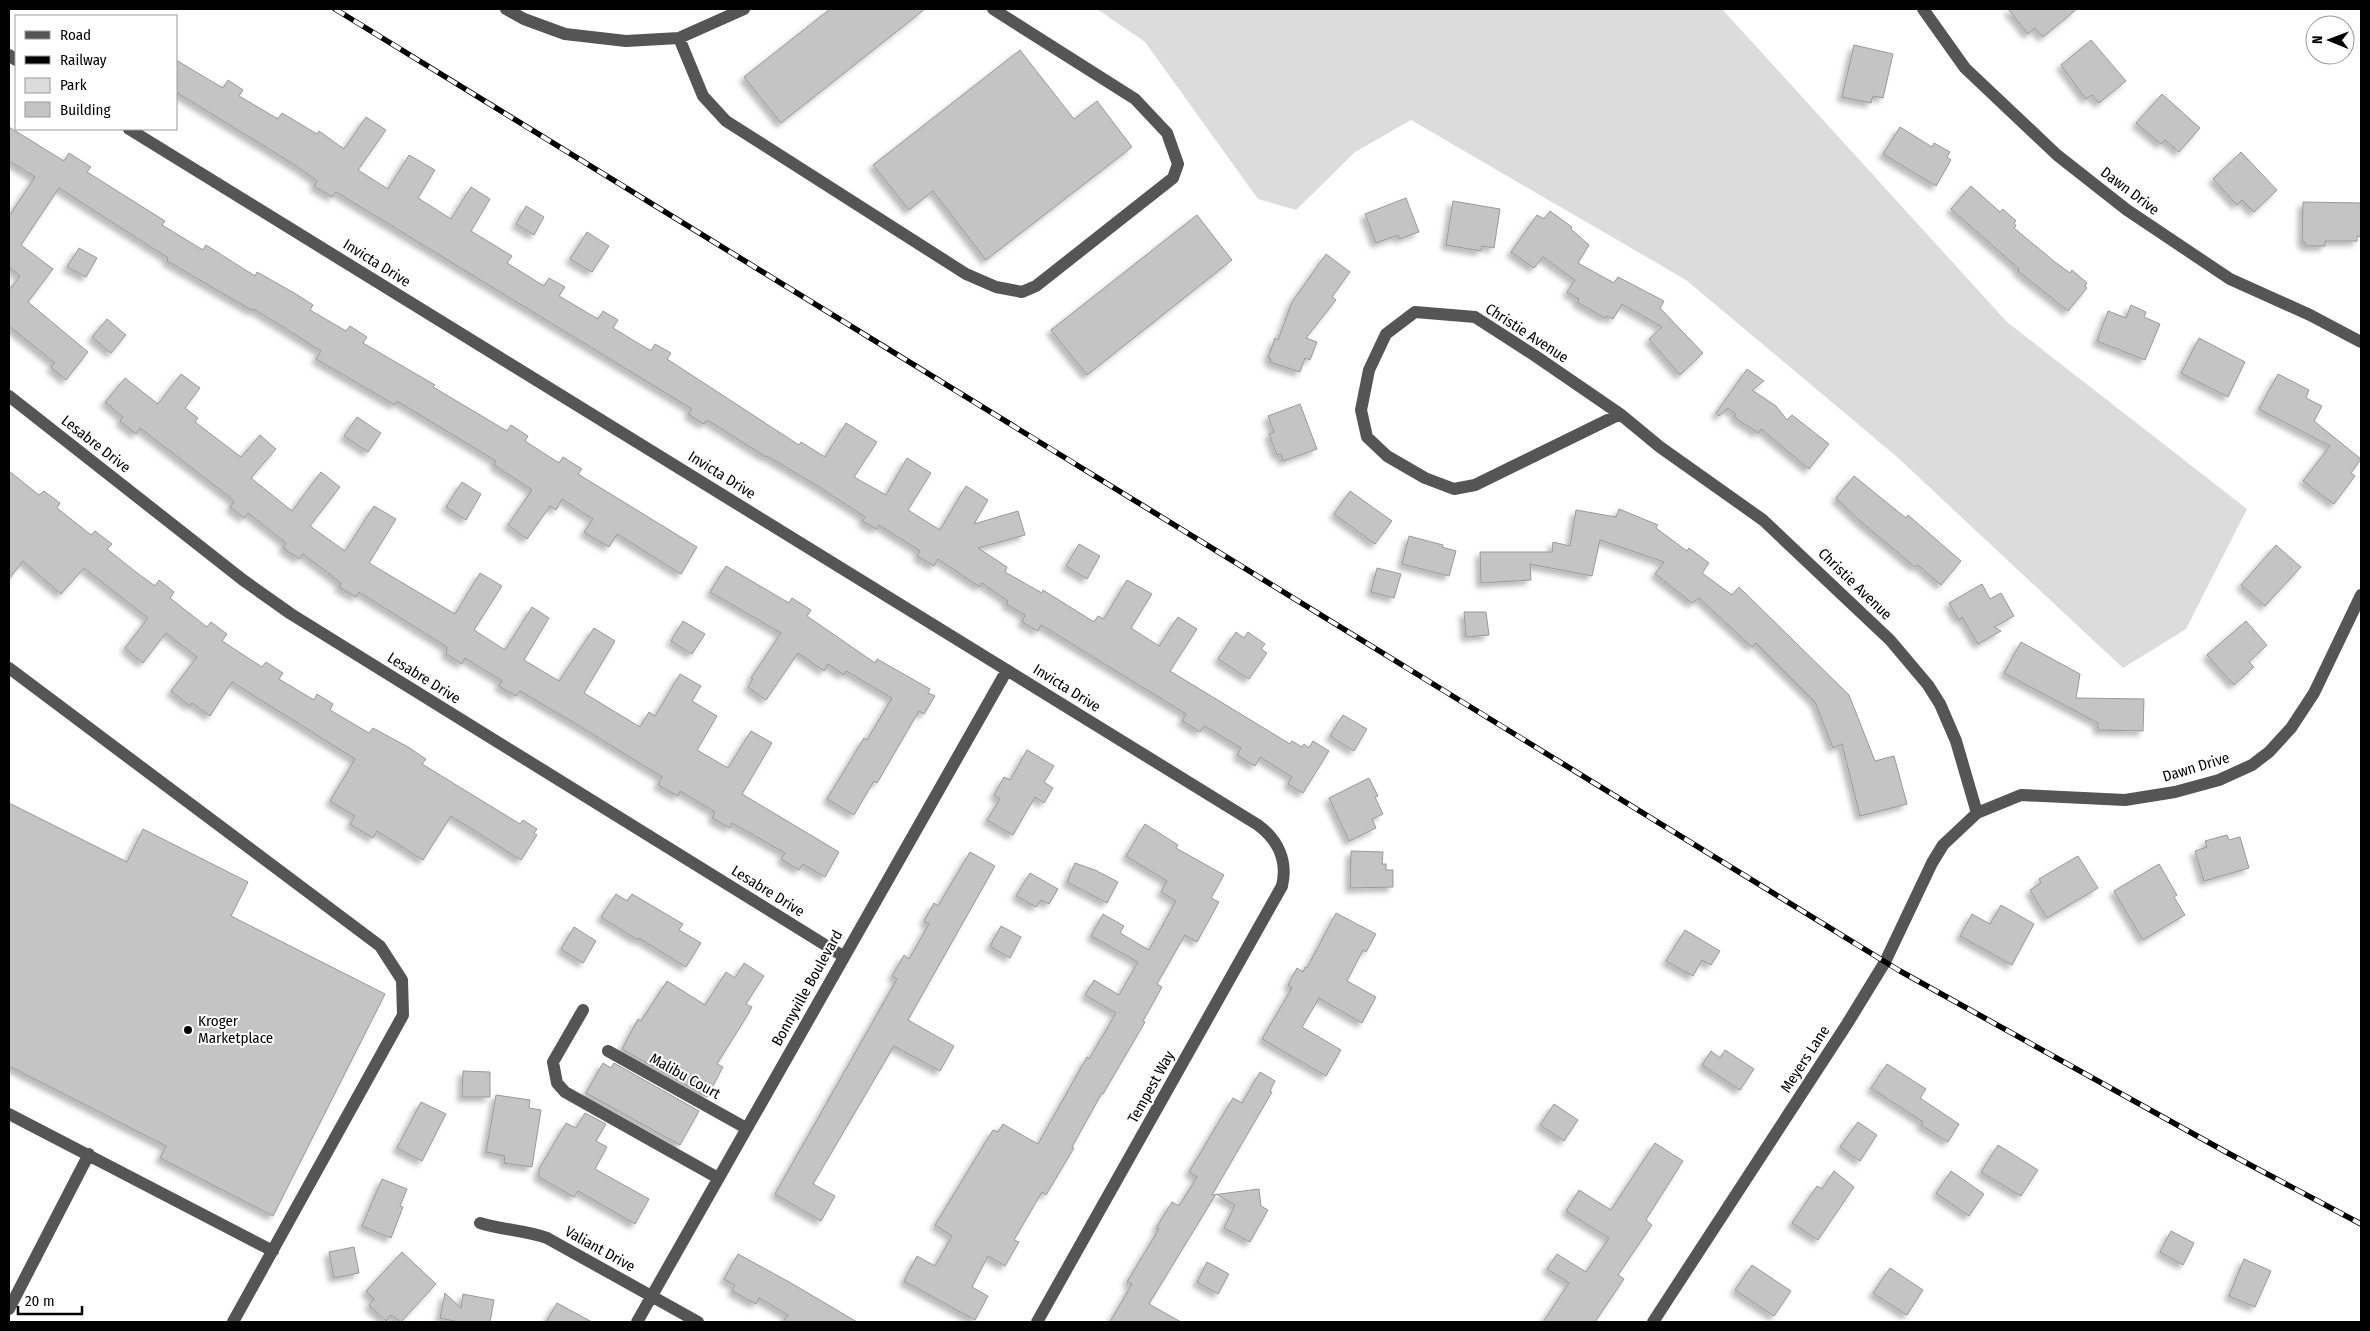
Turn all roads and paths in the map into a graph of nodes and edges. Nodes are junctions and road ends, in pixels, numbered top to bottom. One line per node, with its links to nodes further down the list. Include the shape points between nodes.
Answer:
1 (506, 9): 5 (street, via 565,34 626,41)
2 (744, 9): 5 (street)
3 (993, 9): 5 (street, via 1135,99 1167,133 1178,164 1173,178 1036,286 1022,292 996,287 966,274 726,121 703,96)
4 (1923, 9): 7 (street, Dawn Drive, via 1964,68 2057,156 2127,210 2230,279)
5 (679, 38)
6 (131, 130): 12 (street, Invicta Drive)
7 (2361, 342)
8 (9, 396): 15 (street, Lesabre Drive, via 291,614)
9 (1620, 414): 9 (street, Christie Avenue, via 1475,485 1454,489 1426,478 1387,456 1367,437 1361,410 1369,370 1386,334 1415,312 1475,317); 13 (street, Christie Avenue, via 1763,520 1890,640 1940,704 1956,741)
10 (2361, 595): 13 (street, Dawn Drive, via 2314,694 2291,728 2269,752 2245,769 2176,792 2124,800 2021,795)
11 (9, 668): 23 (street, via 380,946 402,980 403,1015)
12 (1007, 670): 14 (street, Invicta Drive, via 1258,825 1273,839); 15 (street, Bonnyville Boulevard)
13 (1977, 813): 30 (street, Meyers Lane, via 1939,851 1885,962)
14 (1284, 864): 29 (street, Tempest Way, via 1282,886 1269,911)
15 (843, 956): 19 (street, Bonnyville Boulevard)
16 (583, 1010): 21 (street, via 553,1062 557,1083 565,1092)
17 (608, 1051): 19 (street, Malibu Court)
18 (9, 1114): 20 (street)
19 (746, 1128): 21 (street, Bonnyville Boulevard)
20 (89, 1154): 23 (street); 25 (street)
21 (718, 1178): 24 (street, Bonnyville Boulevard)
22 (480, 1223): 24 (street, Valiant Drive, via 547,1238)
23 (273, 1251): 26 (street)
24 (652, 1296): 27 (street, Bonnyville Boulevard); 28 (street, Valiant Drive)
25 (9, 1309)
26 (232, 1322)
27 (637, 1322)
28 (698, 1322)
29 (1037, 1322)
30 (1653, 1322)

